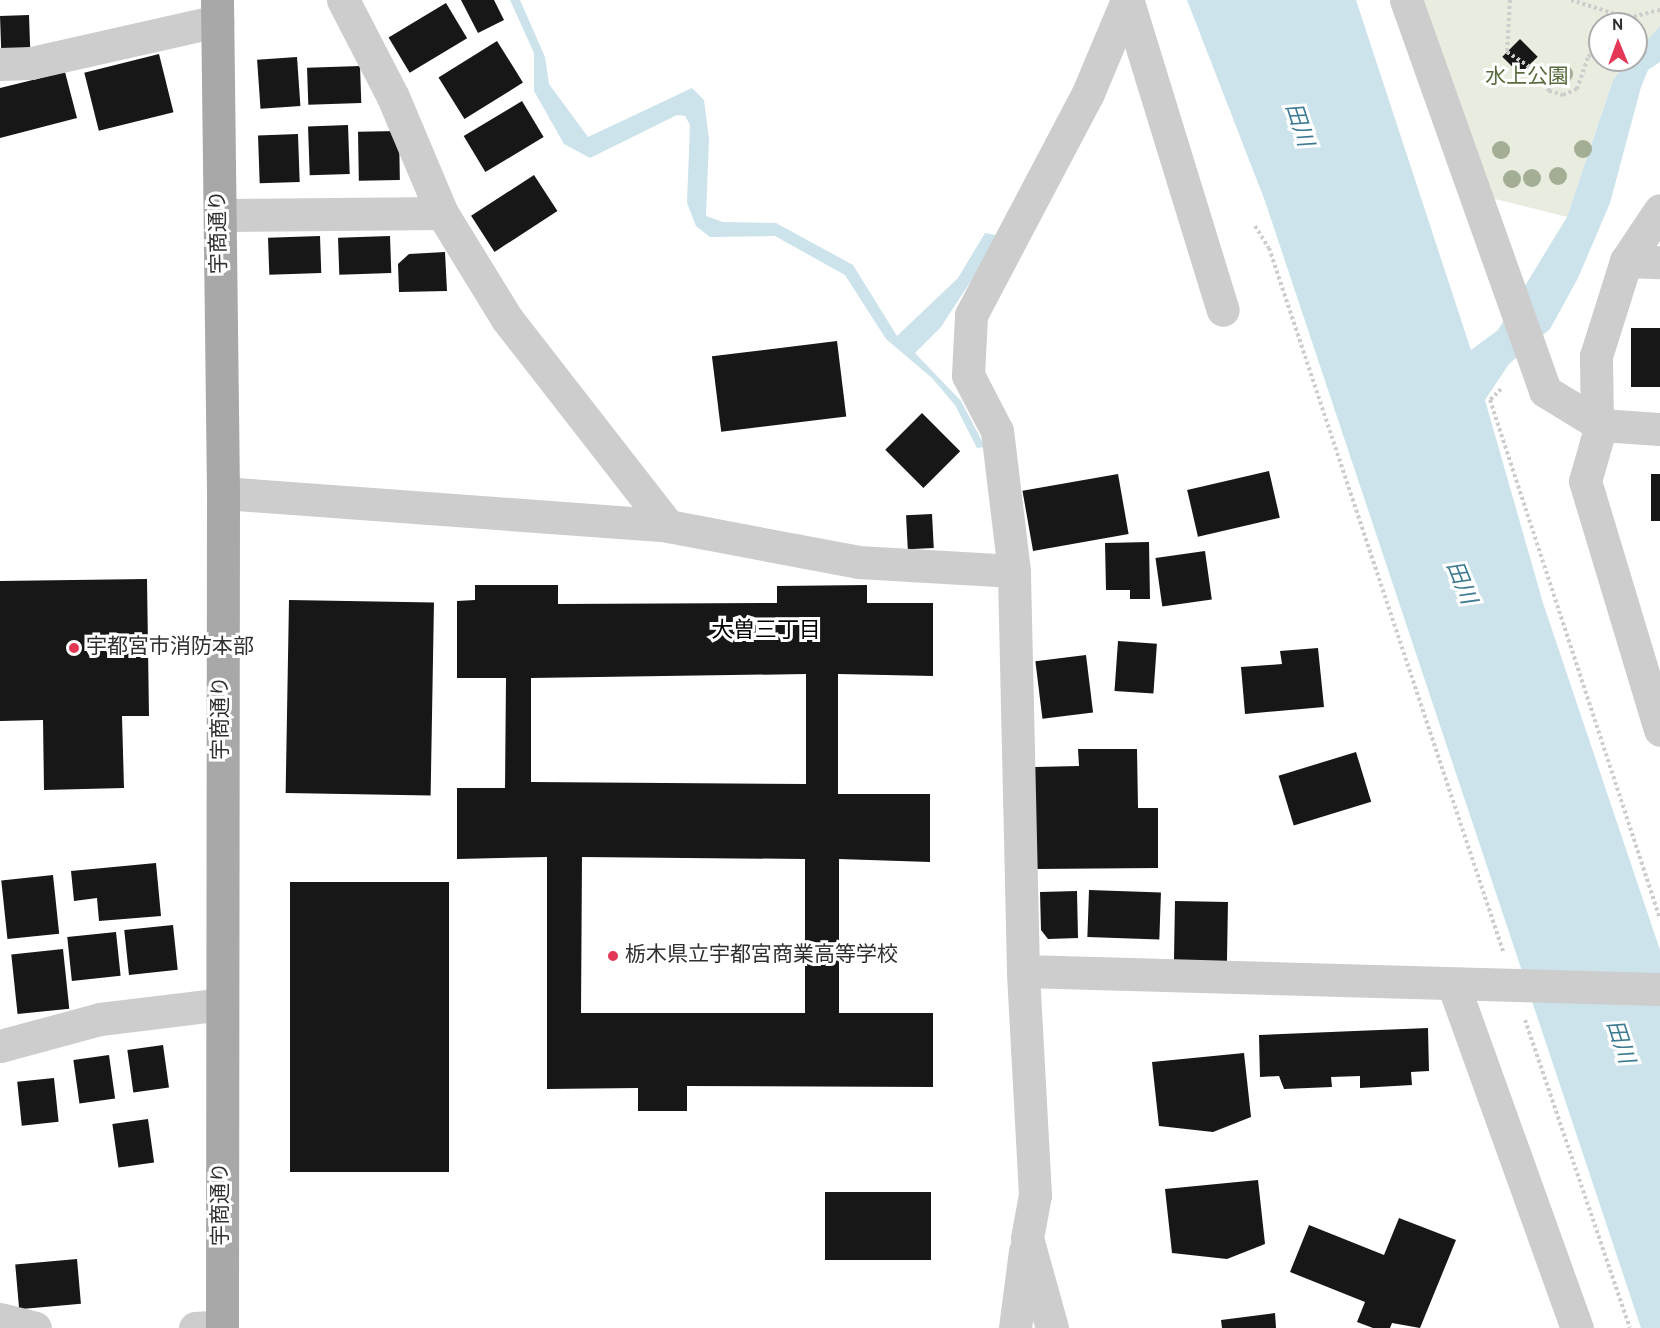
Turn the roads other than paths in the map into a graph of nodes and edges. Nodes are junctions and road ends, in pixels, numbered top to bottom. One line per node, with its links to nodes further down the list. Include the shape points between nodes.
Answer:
1 (343, 0): 7 (street, via 393,97)
2 (1406, 0): 12 (street, via 1545,391)
3 (1127, 1): 11 (street); 16 (street, via 1088,93 971,315 968,375 997,430)
4 (217, 11): 5 (street, via 31,63); 8 (main road, 宇商通り)
5 (0, 64)
6 (1660, 210): 9 (street)
7 (442, 213): 8 (street); 15 (street, via 507,320)
8 (220, 215): 14 (main road, 宇商通り)
9 (1626, 261): 10 (street); 12 (street, via 1596,356)
10 (1660, 262)
11 (1223, 310)
12 (1599, 424): 13 (street); 17 (street, via 1585,481)
13 (1660, 429)
14 (223, 493): 15 (street); 21 (main road, 宇商通り)
15 (668, 526): 16 (street, via 858,562)
16 (1014, 571): 18 (street)
17 (1658, 722)
18 (1023, 971): 19 (street); 23 (street, via 1035,1195)
19 (1453, 984): 20 (street); 29 (street)
20 (1660, 989)
21 (222, 1004): 22 (street, via 99,1019); 25 (main road, 宇商通り)
22 (0, 1046)
23 (1027, 1238): 27 (street); 28 (street)
24 (0, 1319): 26 (street)
25 (213, 1327)
26 (35, 1328)
27 (1015, 1328)
28 (1052, 1328)
29 (1577, 1328)

